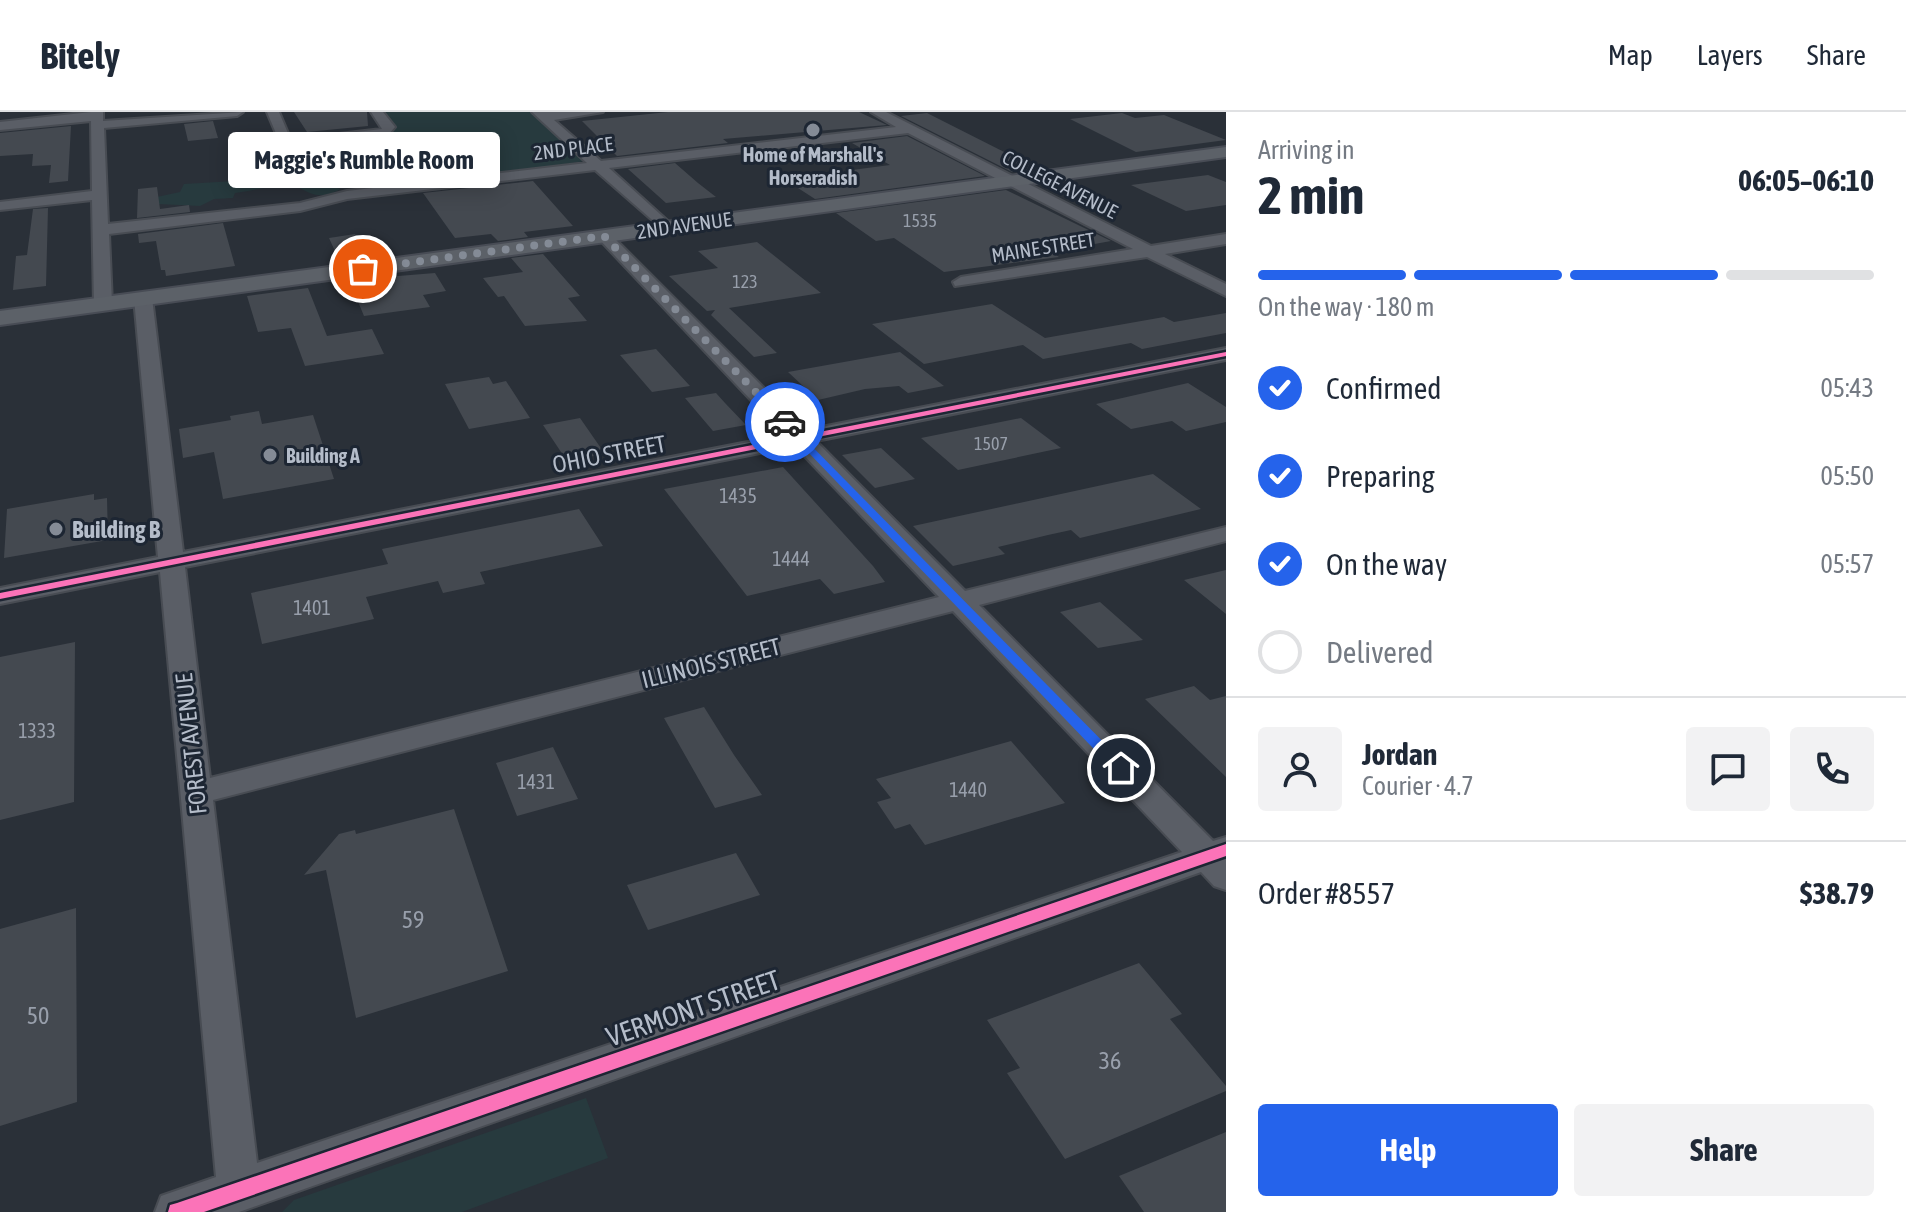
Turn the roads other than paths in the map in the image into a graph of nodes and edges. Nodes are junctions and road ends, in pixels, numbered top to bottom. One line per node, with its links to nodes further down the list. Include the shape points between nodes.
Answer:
1 (237, 112): 7 (street)
2 (273, 112): 3 (street, via 285,140 302,143 387,132 389,127)
3 (377, 112)
4 (597, 112): 6 (street)
5 (877, 112): 9 (street, COLLEGE AVENUE)
6 (541, 115): 11 (street)
7 (96, 118): 8 (street); 13 (street)
8 (0, 126)
9 (909, 129): 11 (street, 2ND PLACE); 12 (street, COLLEGE AVENUE)
10 (1226, 152): 12 (main road, 2ND AVENUE)
11 (597, 165): 15 (street); 16 (street, 2ND PLACE)
12 (1010, 181): 15 (main road, 2ND AVENUE); 19 (street, COLLEGE AVENUE)
13 (98, 195): 14 (street); 16 (street)
14 (0, 206)
15 (666, 227): 17 (main road, 2ND AVENUE)
16 (100, 230): 23 (street)
17 (604, 236): 22 (main road, 2ND AVENUE); 26 (street)
18 (1226, 239): 19 (street, MAINE STREET)
19 (1150, 252): 20 (street, MAINE STREET); 21 (street, COLLEGE AVENUE)
20 (961, 282)
21 (1226, 291)
22 (143, 298): 23 (main road, 2ND AVENUE); 28 (street, FOREST AVENUE)
23 (103, 304): 24 (main road, 2ND AVENUE)
24 (0, 318)
25 (1226, 354): 26 (street, OHIO STREET)
26 (801, 439): 28 (street, OHIO STREET); 30 (street)
27 (1226, 534): 30 (street, ILLINOIS STREET)
28 (172, 562): 29 (street, OHIO STREET); 31 (street, FOREST AVENUE)
29 (0, 596)
30 (959, 601): 31 (street, ILLINOIS STREET); 32 (street)
31 (196, 793): 33 (street, FOREST AVENUE)
32 (1220, 861): 33 (street, VERMONT STREET)
33 (239, 1190): 34 (street, VERMONT STREET)
34 (177, 1212)

